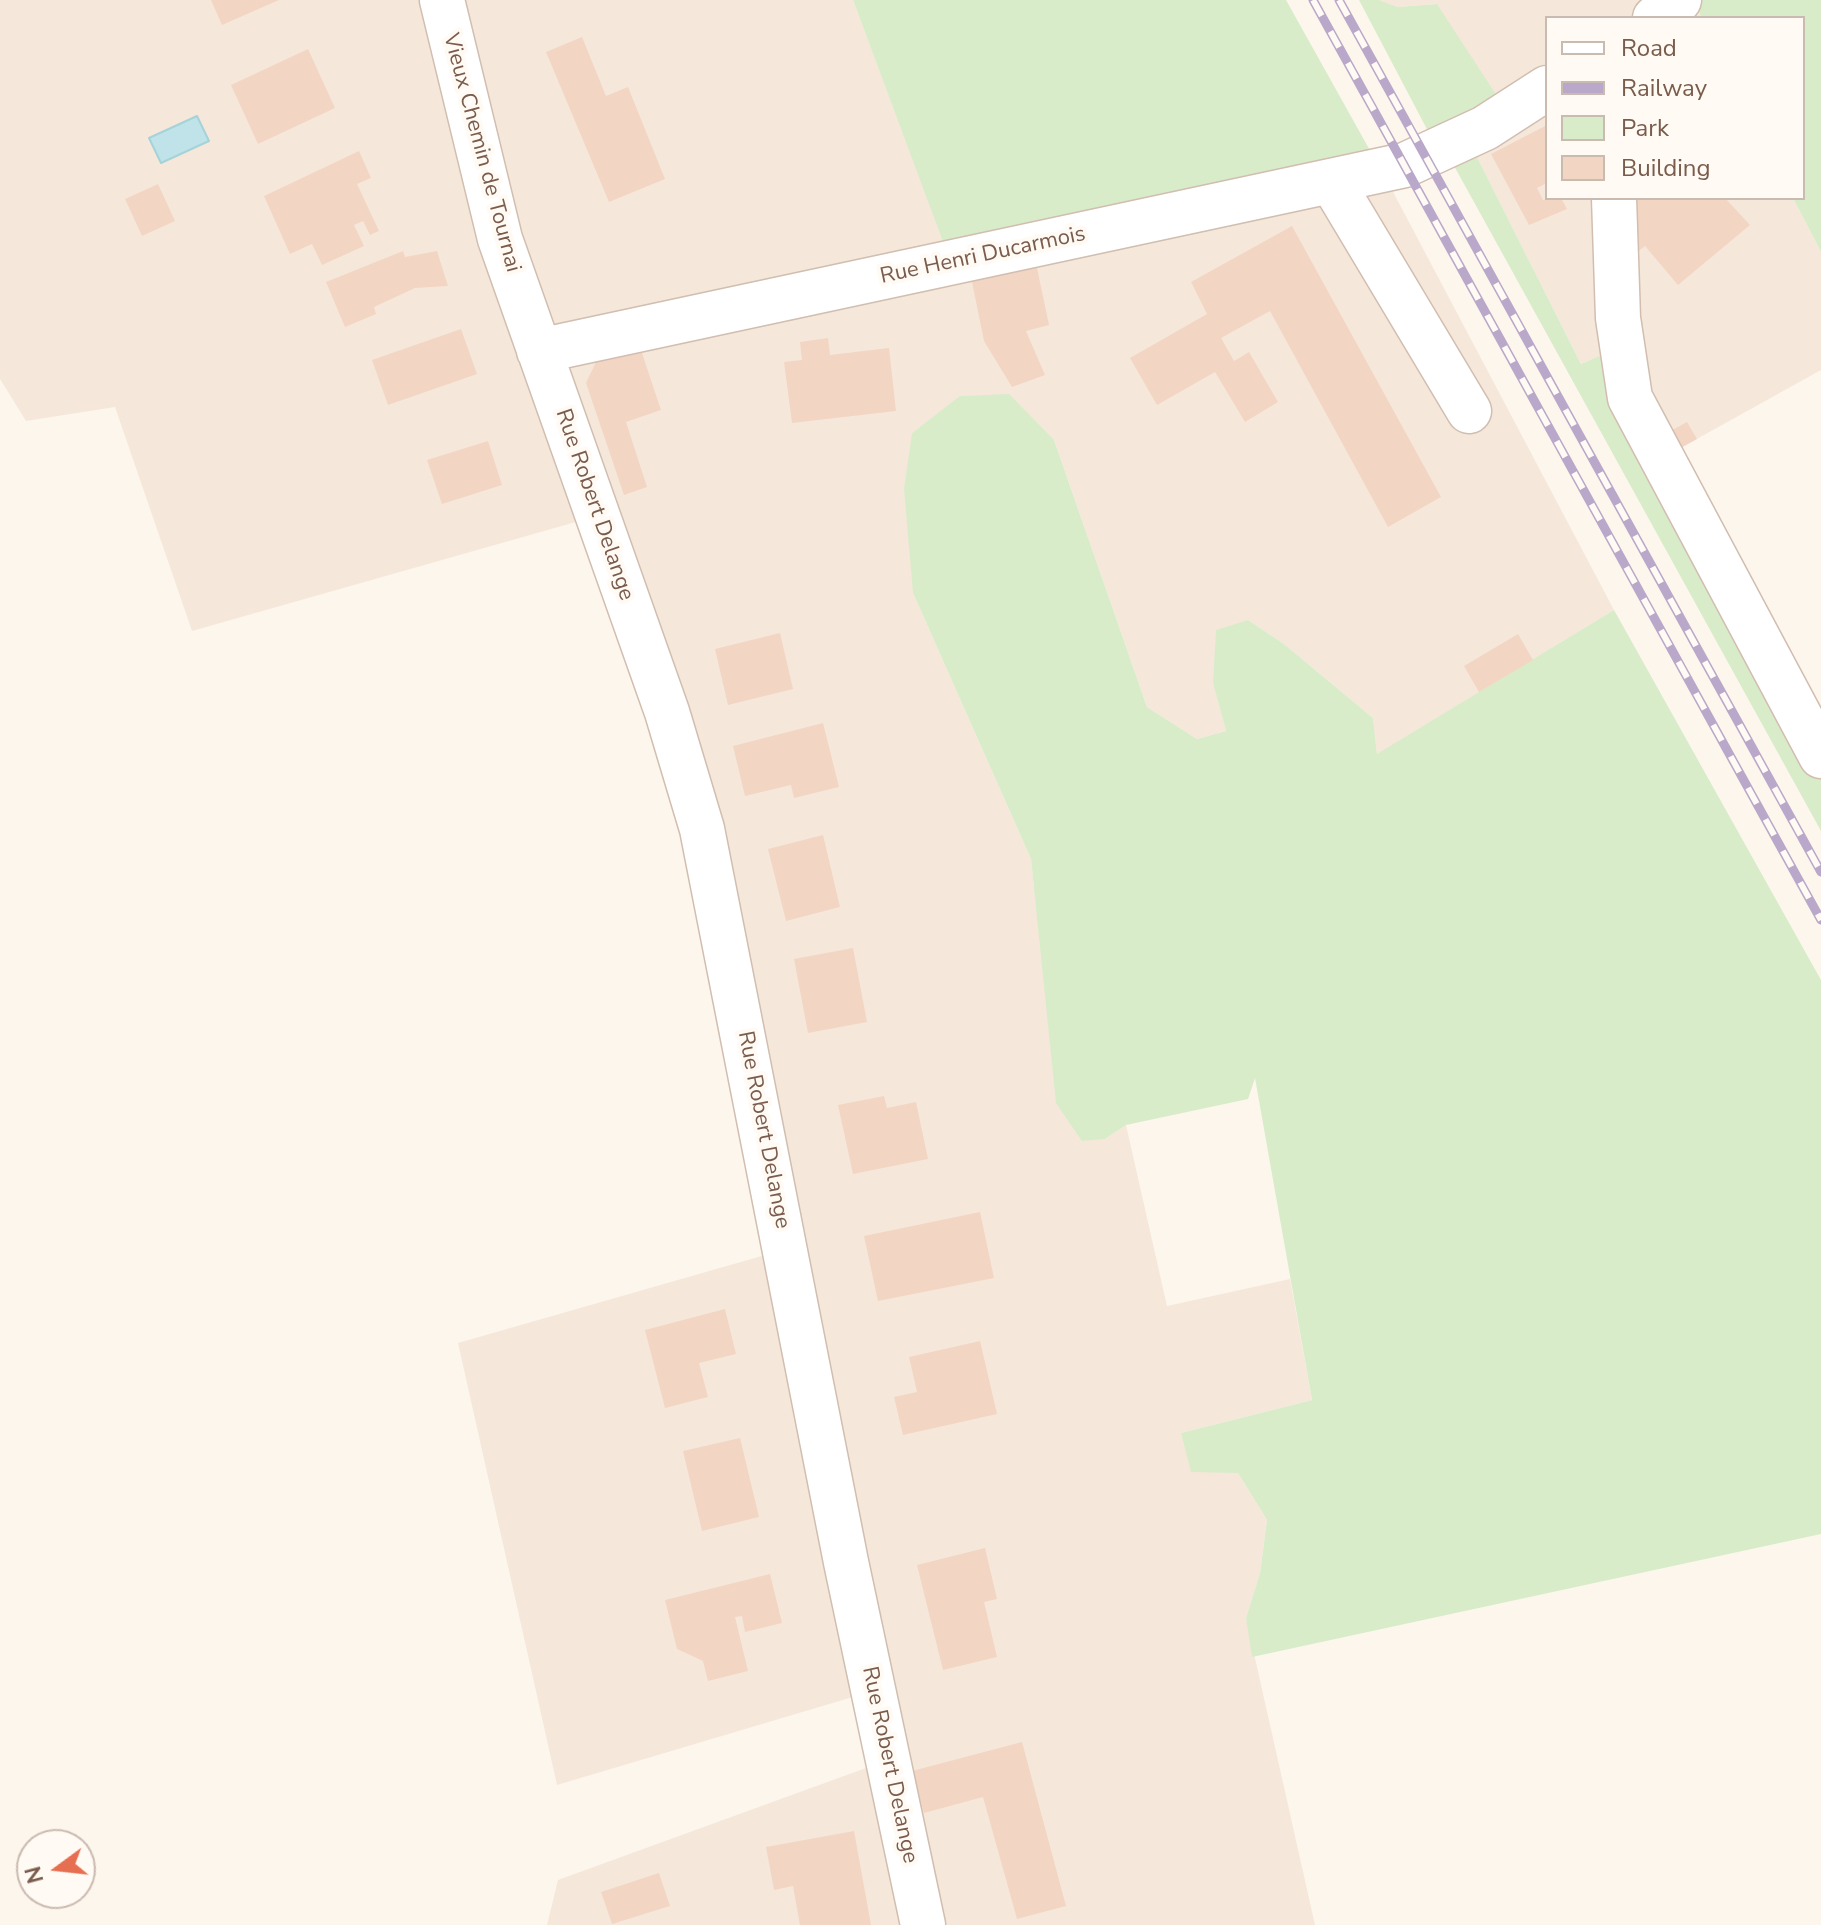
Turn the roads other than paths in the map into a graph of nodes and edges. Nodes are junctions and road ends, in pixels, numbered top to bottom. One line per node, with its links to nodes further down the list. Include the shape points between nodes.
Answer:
1 (442, 0): 7 (street, Vieux Chemin de Tournai, via 500,239)
2 (1679, 0): 3 (street)
3 (1658, 16)
4 (1545, 89): 5 (street, Rue Henri Ducarmois, via 1485,128 1405,165)
5 (1332, 182): 7 (street, Rue Henri Ducarmois); 8 (street)
6 (1614, 200): 9 (street, via 1618,318 1630,398)
7 (539, 351): 10 (street, Rue Robert Delange, via 667,712 702,829)
8 (1469, 411)
9 (1821, 756)
10 (923, 1925)

